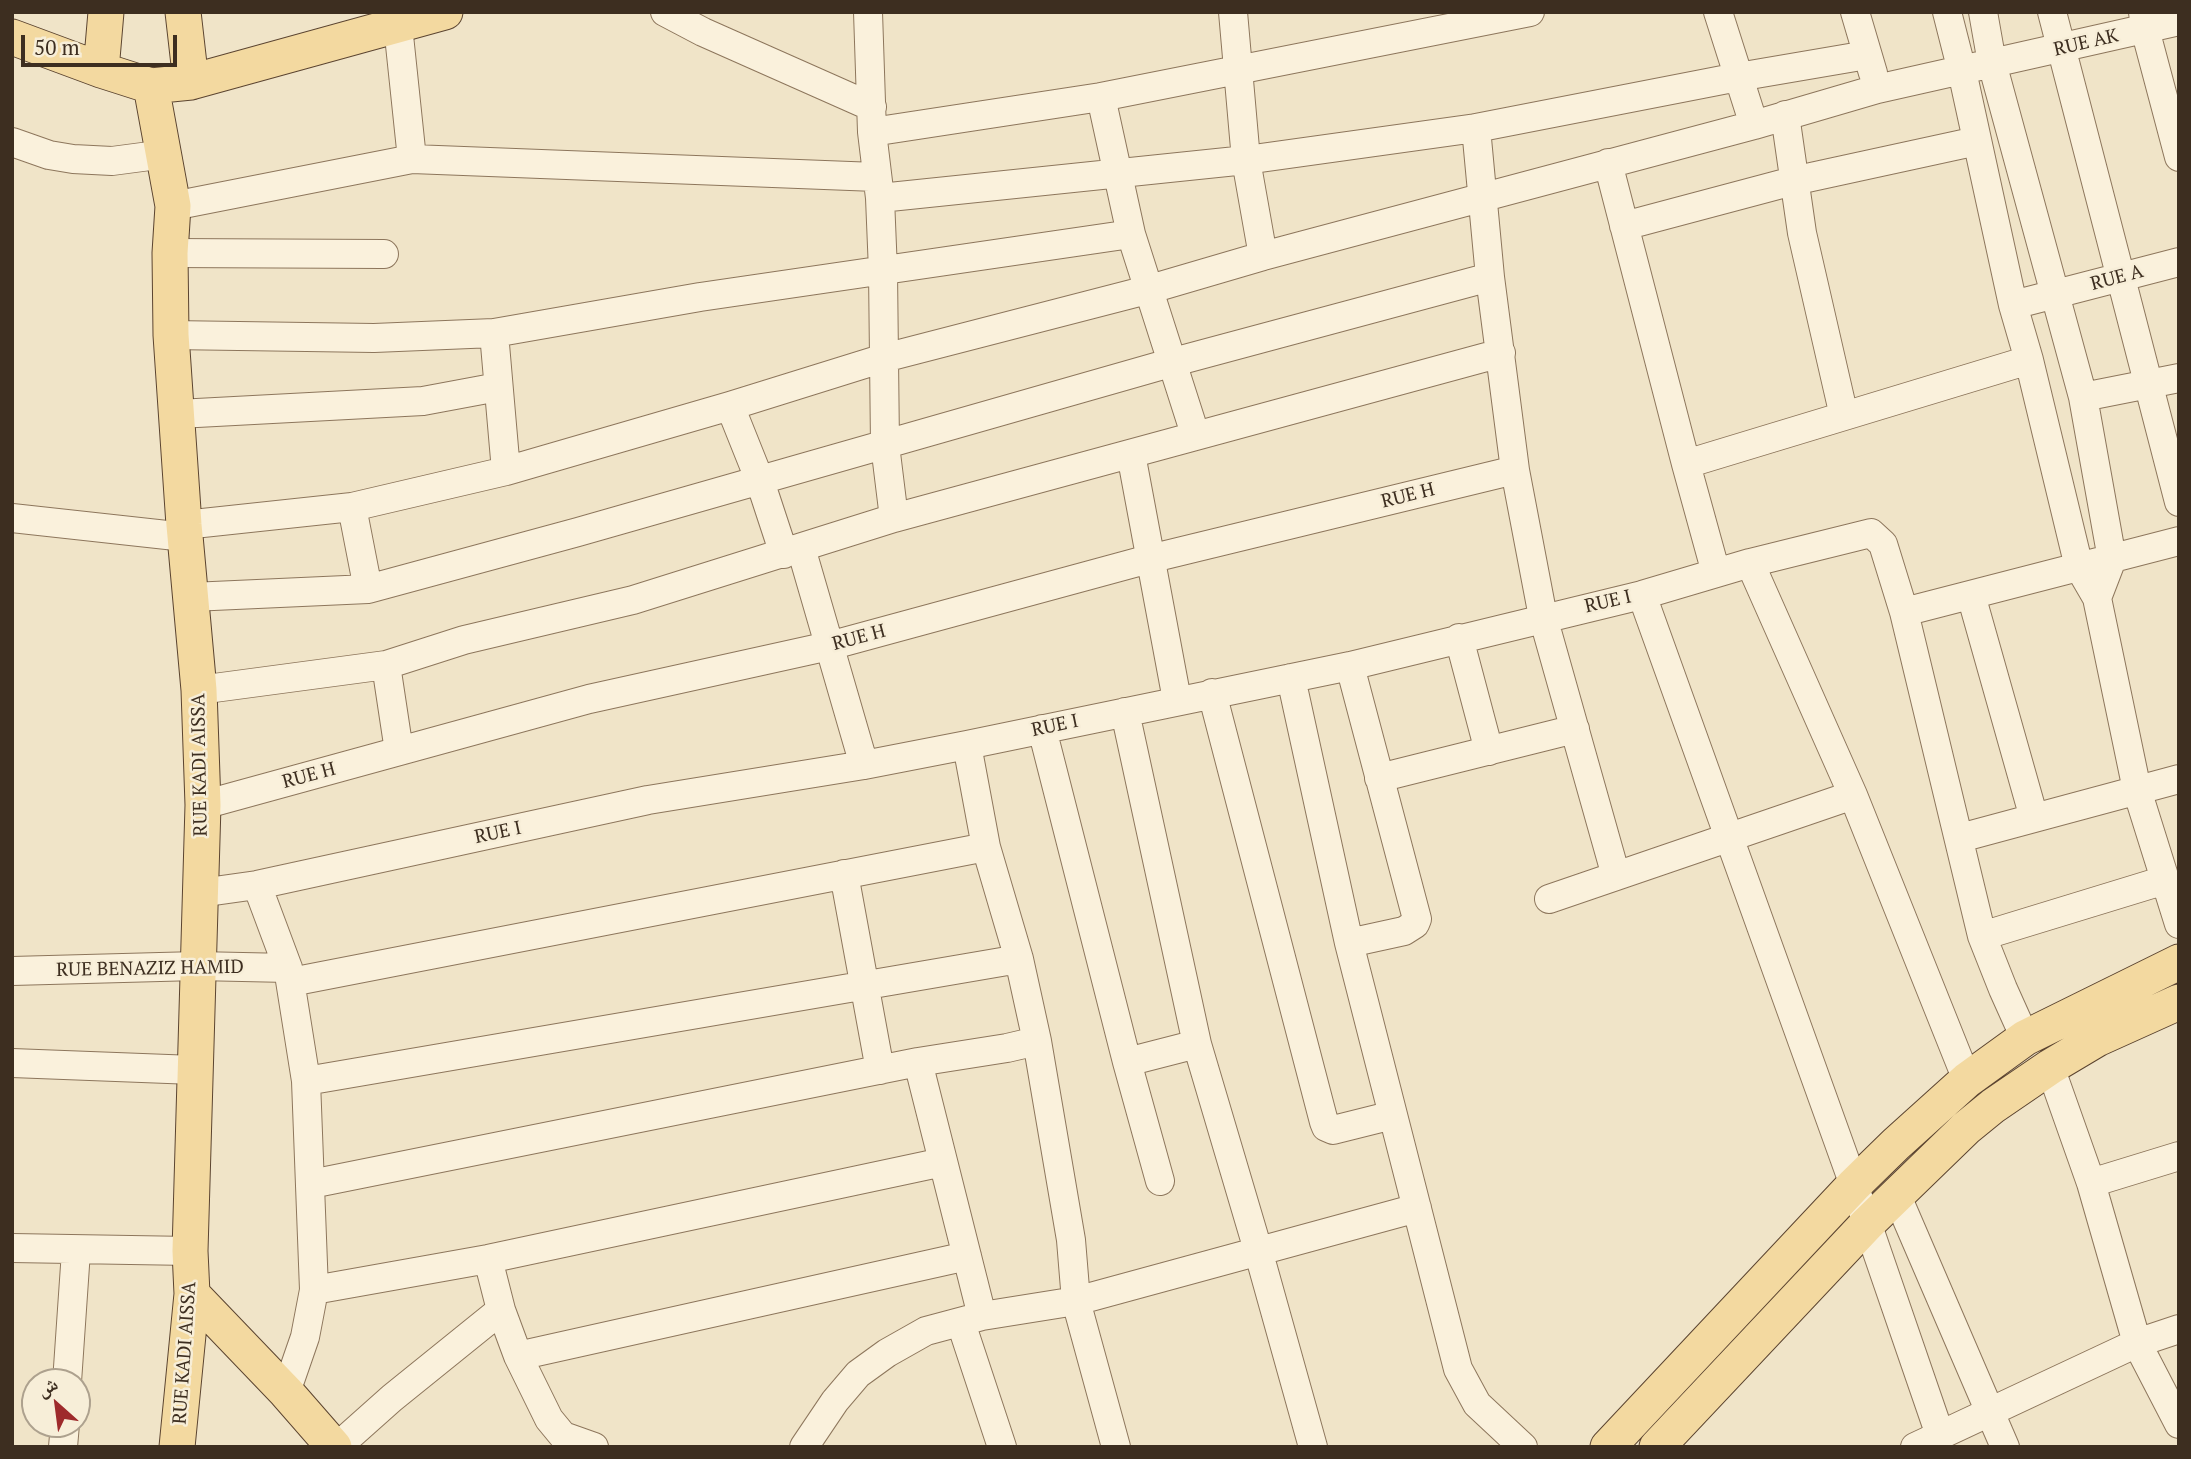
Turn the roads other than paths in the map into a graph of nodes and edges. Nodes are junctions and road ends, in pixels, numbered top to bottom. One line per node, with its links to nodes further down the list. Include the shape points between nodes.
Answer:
1 (106, 12): 20 (main road)
2 (183, 12): 24 (main road)
3 (445, 12): 15 (main road)
4 (665, 12): 29 (street)
5 (868, 12): 29 (street)
6 (1233, 12): 21 (street)
7 (1530, 12): 21 (street)
8 (1718, 12): 23 (street)
9 (1855, 12): 18 (street)
10 (1947, 12): 22 (street)
11 (1983, 12): 19 (street)
12 (2052, 12): 17 (street)
13 (2144, 21): 14 (street, RUE AK); 17 (street, RUE AK); 35 (street)
14 (2179, 21)
15 (398, 26): 24 (main road); 36 (street)
16 (12, 37): 20 (main road)
17 (2061, 48): 19 (street, RUE AK); 51 (street)
18 (1867, 55): 23 (street); 26 (street)
19 (1992, 63): 22 (street, RUE AK); 54 (street)
20 (101, 70): 25 (main road)
21 (1238, 71): 27 (street); 37 (street)
22 (1962, 71): 26 (street, RUE AK); 32 (street)
23 (1738, 77): 30 (street); 31 (street)
24 (191, 82): 25 (main road)
25 (152, 86): 34 (main road, RUE KADI AISSA)
26 (1877, 89): 28 (street, RUE AK)
27 (1101, 97): 29 (street); 39 (street)
28 (1785, 115): 30 (street, RUE AK); 40 (street)
29 (872, 120): 41 (street)
30 (1754, 125): 38 (street, RUE AK)
31 (1476, 128): 37 (street); 42 (street)
32 (1978, 141): 40 (street); 55 (street)
33 (12, 142): 34 (street, via 73,159)
34 (166, 154): 43 (main road, RUE KADI AISSA)
35 (2179, 157)
36 (412, 159): 41 (street); 43 (street)
37 (1246, 160): 39 (street); 48 (street)
38 (1608, 163): 42 (street, RUE AK); 44 (street)
39 (1116, 173): 41 (street); 45 (street)
40 (1793, 181): 44 (street); 68 (street)
41 (878, 188): 50 (street)
42 (1483, 196): 48 (street, RUE AK); 52 (street)
43 (173, 206): 46 (main road, RUE KADI AISSA)
44 (1624, 226): 72 (street)
45 (1131, 234): 50 (street); 53 (street)
46 (170, 253): 47 (street); 57 (main road, RUE KADI AISSA)
47 (384, 254)
48 (1263, 256): 53 (street, RUE AK)
49 (2179, 262): 51 (street, RUE A)
50 (883, 271): 56 (street); 59 (street)
51 (2119, 276): 54 (street, RUE A); 63 (street)
52 (1490, 277): 58 (street); 61 (street)
53 (1147, 290): 59 (street, RUE AK); 61 (street)
54 (2055, 294): 55 (street, RUE A); 65 (street)
55 (2013, 305): 60 (street)
56 (494, 333): 57 (street, via 374,338); 64 (street)
57 (171, 335): 67 (main road, RUE KADI AISSA)
58 (1501, 353): 69 (street); 73 (street)
59 (884, 358): 66 (street, RUE AK); 70 (street)
60 (2029, 360): 68 (street); 86 (street)
61 (1170, 363): 69 (street); 70 (street)
62 (2179, 378): 63 (street)
63 (2147, 384): 65 (street); 76 (street)
64 (498, 387): 67 (street, via 424,401); 74 (street)
65 (2084, 397): 84 (street)
66 (730, 406): 74 (street, RUE AK); 75 (street)
67 (177, 414): 80 (main road, RUE KADI AISSA)
68 (1844, 416): 72 (street)
69 (1195, 434): 71 (street)
70 (885, 445): 75 (street); 79 (street)
71 (1131, 454): 79 (street); 83 (street)
72 (1686, 464): 87 (street)
73 (1515, 470): 83 (street, RUE H); 94 (street)
74 (506, 471): 77 (street, RUE AK)
75 (760, 481): 82 (street); 88 (street)
76 (2179, 502)
77 (352, 507): 80 (street, RUE AK); 88 (street)
78 (12, 518): 80 (street, RUE AK)
79 (894, 518): 82 (street)
80 (185, 531): 91 (main road, RUE KADI AISSA)
81 (2177, 548): 84 (street)
82 (793, 551): 96 (street); 97 (street, via 633,600 464,640)
83 (1149, 559): 96 (street, RUE H); 102 (street)
84 (2112, 559): 86 (street); 92 (street)
85 (1750, 563): 87 (street, RUE I); 93 (street, RUE I, via 1871,533 1883,544); 113 (street)
86 (2079, 567): 90 (street); 92 (street)
87 (1716, 573): 89 (street, RUE I)
88 (368, 589): 91 (street)
89 (1642, 594): 94 (street, RUE I); 116 (street)
90 (1971, 594): 93 (street); 115 (street)
91 (191, 597): 100 (main road, RUE KADI AISSA)
92 (2097, 598): 112 (street)
93 (1904, 612): 117 (street)
94 (1543, 617): 95 (street, RUE I); 105 (street)
95 (1459, 638): 98 (street, RUE I); 108 (street)
96 (829, 646): 107 (street, RUE H, via 589,699); 109 (street)
97 (386, 665): 100 (street); 107 (street)
98 (1350, 666): 99 (street, RUE I); 110 (street)
99 (1291, 678): 101 (street, RUE I); 127 (street)
100 (199, 690): 114 (main road, RUE KADI AISSA)
101 (1212, 694): 102 (street, RUE I); 146 (street, via 1326,1127 1334,1130)
102 (1177, 700): 103 (street, RUE I)
103 (1125, 712): 104 (street, RUE I); 137 (street)
104 (1042, 729): 106 (street, RUE I); 139 (street)
105 (1575, 729): 108 (street); 120 (street)
106 (967, 745): 109 (street, RUE I); 118 (street)
107 (399, 751): 114 (street, RUE H)
108 (1489, 751): 110 (street)
109 (864, 765): 122 (street, RUE I, via 648,800)
110 (1379, 778): 127 (street, via 1417,919 1404,931)
111 (2179, 779): 112 (street)
112 (2137, 790): 115 (street); 121 (street)
113 (1853, 795): 116 (street); 144 (street)
114 (203, 805): 123 (main road, RUE KADI AISSA)
115 (2034, 818): 117 (street)
116 (1728, 837): 120 (street); 152 (street)
117 (1960, 838): 126 (street)
118 (986, 847): 119 (street, RUE BENAZIZ HAMID); 128 (street)
119 (844, 874): 132 (street, RUE BENAZIZ HAMID); 133 (street)
120 (1616, 876): 124 (street)
121 (2165, 880): 125 (street); 126 (street)
122 (257, 885): 123 (street, RUE I); 132 (street)
123 (200, 893): 130 (main road, RUE KADI AISSA)
124 (1549, 899)
125 (2179, 924)
126 (1982, 936): 135 (street)
127 (1349, 943): 146 (street)
128 (1019, 958): 133 (street); 136 (street)
129 (2179, 962): 135 (main road)
130 (197, 966): 131 (street, RUE BENAZIZ HAMID); 132 (street, RUE BENAZIZ HAMID); 142 (main road, RUE KADI AISSA)
131 (12, 971)
132 (290, 975): 145 (street)
133 (864, 985): 143 (street); 145 (street)
134 (2179, 1002): 141 (main road, via 2097,1039)
135 (2025, 1038): 144 (main road)
136 (1037, 1041): 138 (street); 164 (street, via 1071,1240)
137 (1198, 1044): 139 (street); 157 (street)
138 (918, 1062): 143 (street); 148 (street)
139 (1127, 1062): 149 (street)
140 (12, 1063): 142 (street)
141 (2050, 1067): 150 (street); 153 (main road, via 1966,1128)
142 (194, 1070): 159 (main road, RUE KADI AISSA)
143 (880, 1070): 151 (street)
144 (1967, 1080): 152 (main road)
145 (306, 1082): 151 (street)
146 (1393, 1115): 154 (street)
147 (2179, 1156): 150 (street)
148 (943, 1162): 160 (street); 161 (street)
149 (1160, 1181)
150 (2091, 1183): 168 (street)
151 (311, 1184): 162 (street)
152 (1854, 1185): 155 (street); 183 (main road)
153 (1896, 1194): 155 (main road); 172 (street)
154 (1417, 1208): 157 (street); 182 (street, via 1458,1369 1477,1404)
155 (1867, 1224): 174 (street); 184 (main road)
156 (12, 1248): 158 (street)
157 (1258, 1250): 164 (street); 181 (street)
158 (76, 1251): 159 (street); 170 (street)
159 (190, 1251): 163 (main road, RUE KADI AISSA)
160 (967, 1256): 166 (street); 169 (street)
161 (488, 1259): 162 (street); 165 (street)
162 (314, 1290): 171 (street, via 305,1337)
163 (192, 1294): 171 (main road); 175 (main road, RUE KADI AISSA)
164 (1076, 1301): 166 (street); 180 (street)
165 (501, 1310): 169 (street); 176 (street)
166 (972, 1320): 178 (street, via 926,1331 858,1374); 179 (street)
167 (2179, 1329): 168 (street)
168 (2137, 1343): 172 (street); 173 (street)
169 (518, 1356): 177 (street, via 555,1428 563,1436)
170 (68, 1368)
171 (286, 1392): 176 (main road)
172 (1989, 1412): 174 (street); 185 (street)
173 (2179, 1424)
174 (1928, 1441)
175 (177, 1447)
176 (335, 1447)
177 (594, 1447)
178 (804, 1447)
179 (1002, 1447)
180 (1116, 1447)
181 (1313, 1447)
182 (1523, 1447)
183 (1608, 1447)
184 (1657, 1447)
185 (2005, 1447)

